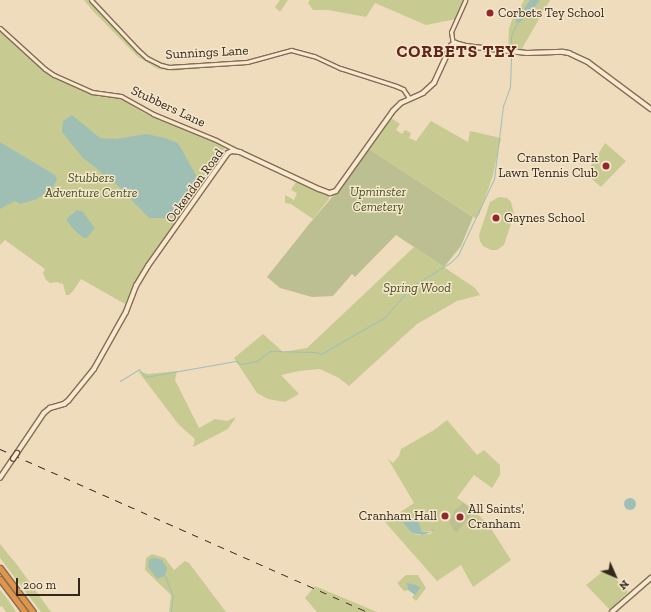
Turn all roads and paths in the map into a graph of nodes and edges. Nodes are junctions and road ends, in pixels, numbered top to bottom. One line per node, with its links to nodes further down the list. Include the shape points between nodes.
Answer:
1 (91, 0): 5 (street, Sunnings Lane, via 138,50 161,65 169,67 247,62 291,50 396,86 403,89)
2 (465, 0): 4 (street, via 451,32)
3 (0, 28): 7 (street, Stubbers Lane, via 40,65 54,74 92,92 121,96 153,114)
4 (453, 44): 5 (main road, Ockendon Road, via 434,83 423,93); 6 (main road, via 527,53 569,53 588,62)
5 (410, 98): 8 (main road, Ockendon Road, via 393,111 338,188 332,192 319,189)
6 (651, 109)
7 (226, 144): 8 (street, Stubbers Lane); 9 (street)
8 (240, 152): 9 (main road, Ockendon Road, via 232,151)
9 (227, 154): 10 (main road, Ockendon Road, bridge, via 148,266 94,369 68,401 44,413)
10 (0, 478)
11 (0, 568): 15 (highway)
12 (651, 578): 16 (main road)
13 (0, 579): 14 (highway)
14 (25, 612)
15 (33, 612)
16 (612, 612)

